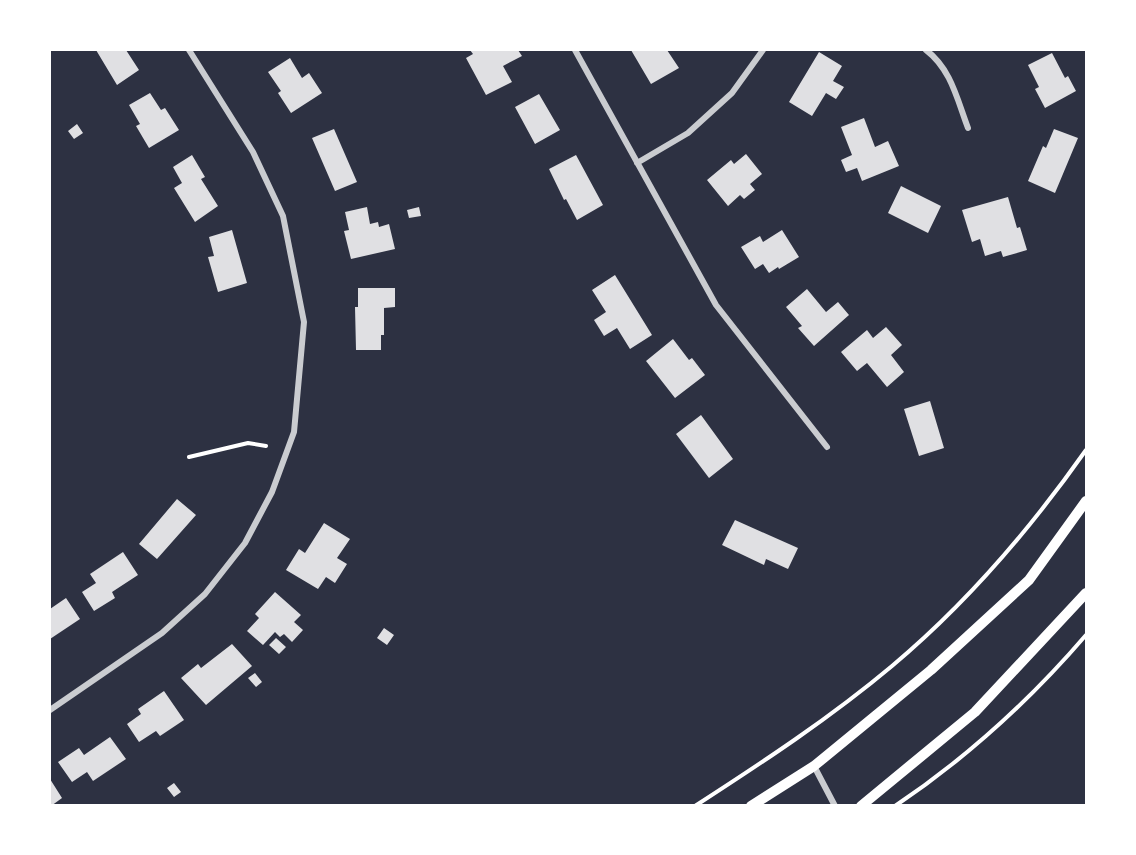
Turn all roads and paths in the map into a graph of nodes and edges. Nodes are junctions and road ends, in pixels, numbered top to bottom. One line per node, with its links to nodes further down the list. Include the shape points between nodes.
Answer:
1 (189, 50): 14 (street, via 253,152 283,216 304,322 294,432 272,492 245,543 205,594 162,633)
2 (575, 50): 6 (street)
3 (763, 50): 6 (street, via 732,93 706,117 688,133)
4 (926, 50): 5 (street, via 948,74)
5 (968, 128)
6 (637, 163): 8 (street, via 716,305)
7 (266, 446): 10 (path, via 248,443)
8 (827, 447)
9 (1086, 450): 16 (path, via 1003,556 933,629 807,732)
10 (189, 457)
11 (1086, 501): 15 (main road, via 1029,580 931,670)
12 (1086, 592): 19 (main road, via 975,712)
13 (1086, 635): 20 (path, via 1017,707 928,784)
14 (50, 710)
15 (814, 766): 17 (main road); 18 (street)
16 (695, 806)
17 (751, 806)
18 (835, 806)
19 (861, 806)
20 (895, 806)

